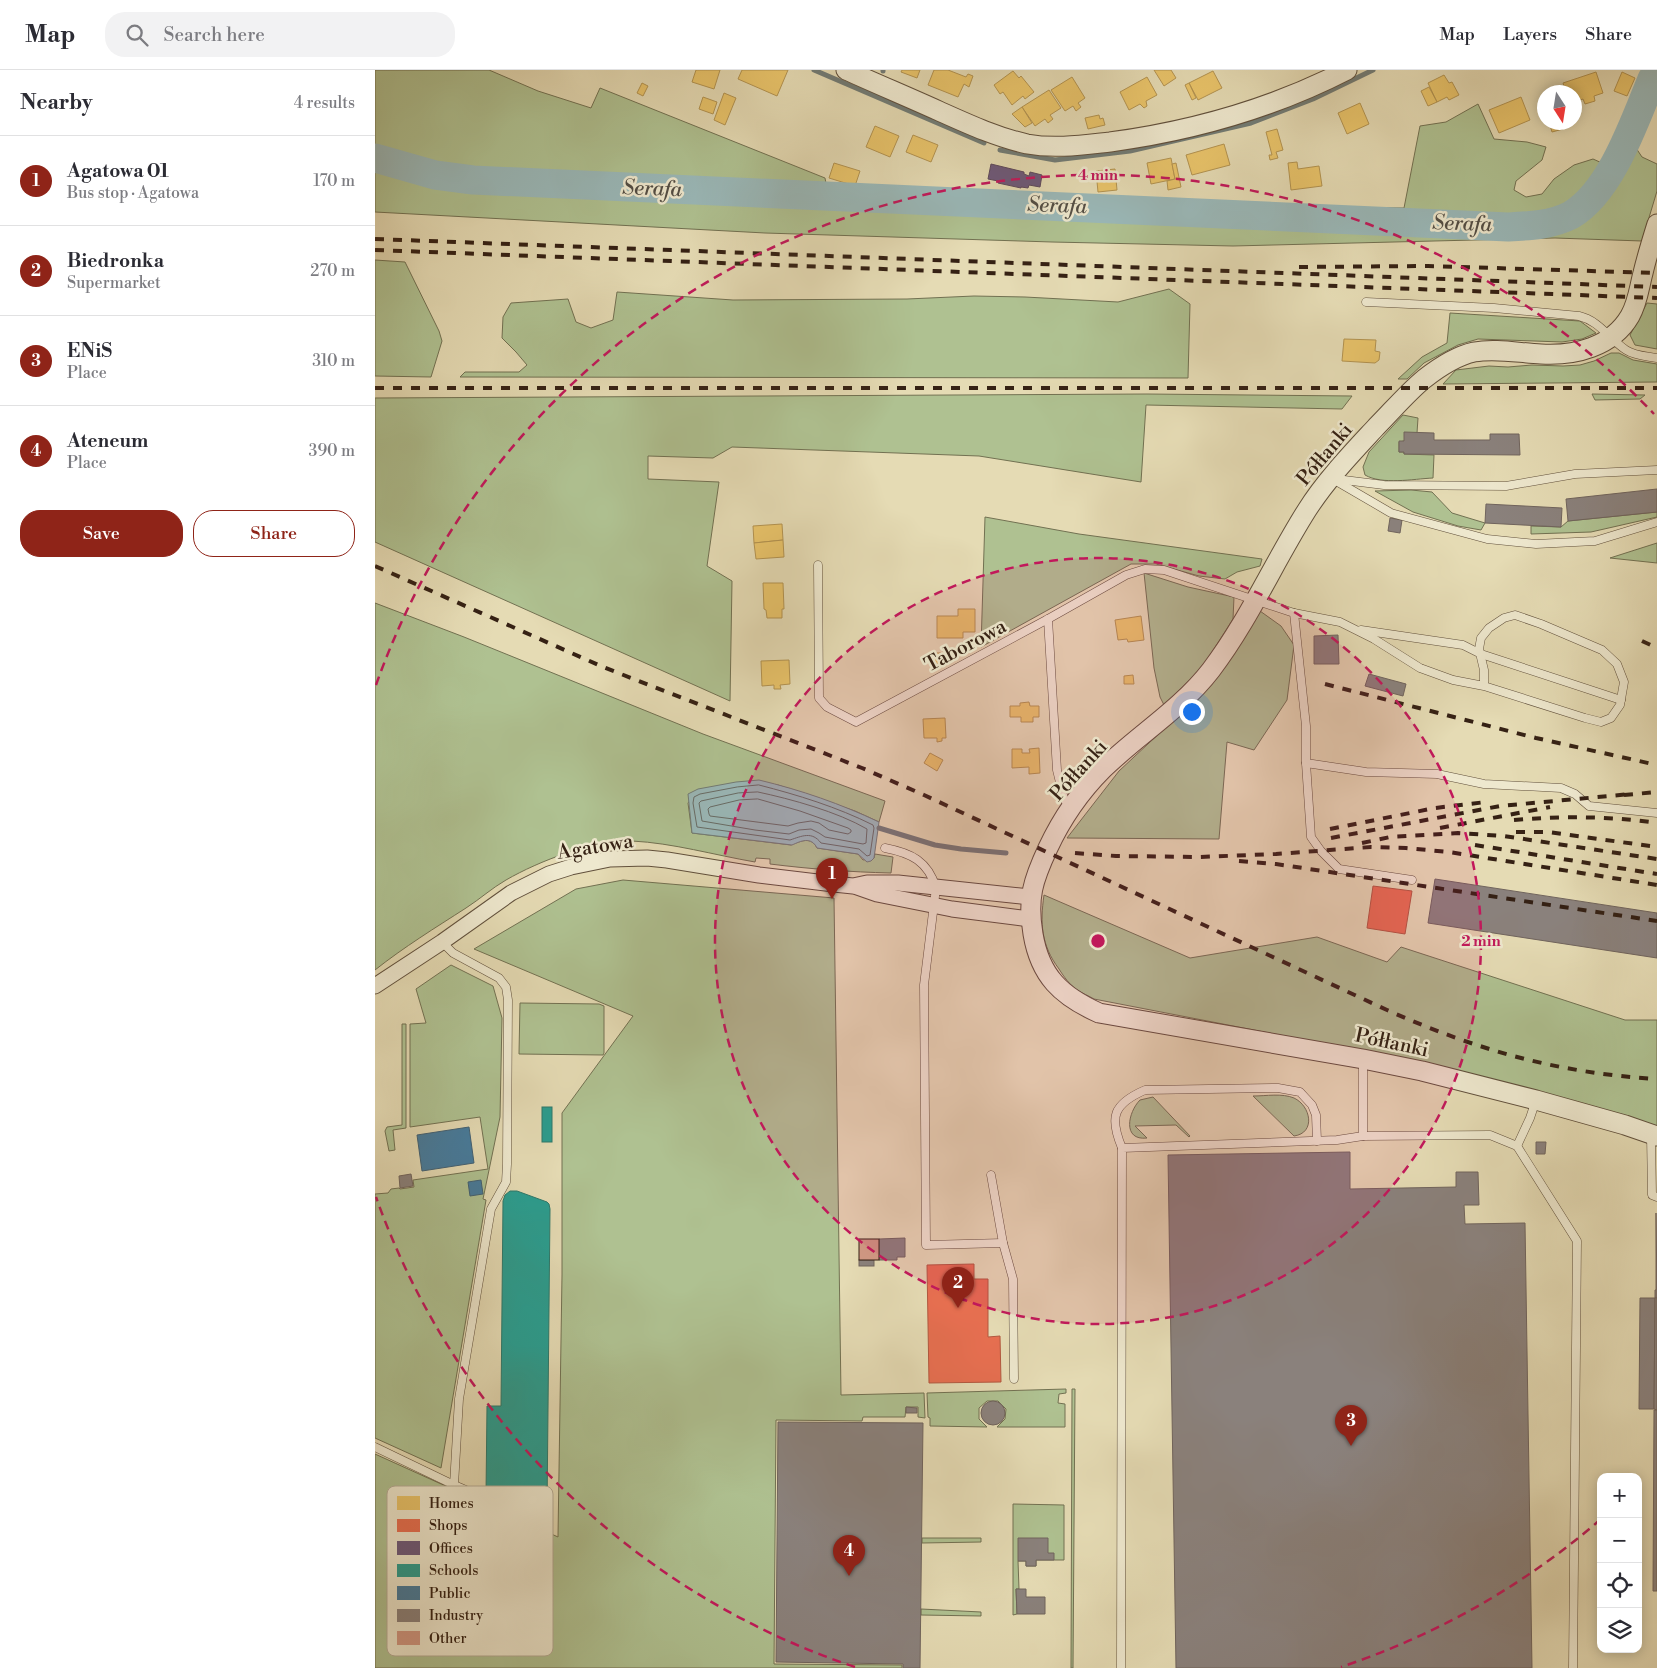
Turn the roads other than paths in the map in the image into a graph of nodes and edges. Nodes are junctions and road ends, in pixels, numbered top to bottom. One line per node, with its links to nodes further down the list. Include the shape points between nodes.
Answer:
1 (846, 70): 2 (street, via 996,135 1054,147 1139,138 1203,124 1278,100)
2 (1347, 70)
3 (1657, 224): 5 (street, Półłanki, via 1636,304 1624,325)
4 (1366, 302): 5 (lane, via 1572,315 1591,320)
5 (1611, 337): 6 (lane, via 1633,353); 8 (street, Półłanki, via 1594,346 1567,353 1490,350 1455,360 1415,388)
6 (1657, 358)
7 (1657, 470): 8 (lane, via 1575,474 1506,486 1384,485)
8 (1331, 478): 9 (lane, via 1391,512 1487,539 1536,544 1595,541); 11 (street, Półłanki, via 1307,510)
9 (1657, 522)
10 (818, 565): 13 (lane, Taborowa, via 819,698 827,707 856,722)
11 (1255, 600): 12 (lane, Taborowa); 13 (lane, Taborowa, via 1164,570 1145,569 1126,575); 19 (street, Półłanki, via 1220,658 1200,683 1103,770)
12 (1294, 613): 14 (lane, Taborowa, via 1340,622); 18 (lane, via 1306,726)
13 (1049, 619): 19 (lane, via 1057,770 1064,799)
14 (1354, 629): 15 (lane, via 1463,645); 16 (lane, via 1420,668 1453,680)
15 (1481, 654): 16 (lane); 17 (lane); 17 (lane, via 1481,638 1489,628 1515,615 1602,650 1617,664 1624,682)
16 (1484, 686): 17 (lane, via 1601,722 1611,718)
17 (1621, 700)
18 (1306, 764): 20 (lane, via 1366,772 1437,774 1484,784 1561,788 1575,794 1589,806); 22 (lane, via 1311,837 1321,851 1339,869)
19 (1071, 808): 25 (street, Półłanki, via 1040,864)
20 (1657, 814)
21 (885, 848): 24 (lane, via 898,850 926,866)
22 (1411, 880)
23 (853, 886): 24 (street, Agatowa, via 898,883); 26 (street, Agatowa); 28 (street, Agatowa, via 667,860 609,860 549,874 530,883)
24 (936, 888): 25 (street, Agatowa); 26 (lane)
25 (1030, 898): 27 (street, Półłanki)
26 (934, 906): 27 (street, Agatowa); 39 (lane, via 923,985 926,1245)
27 (1030, 919): 30 (street, Półłanki, via 1035,946 1045,970 1056,985 1069,997 1099,1012)
28 (442, 942): 29 (street, Agatowa); 42 (lane, via 453,953 499,978 506,987 508,1000 505,1182 491,1209 470,1333 459,1399)
29 (375, 986)
30 (1363, 1059): 31 (street, Półłanki); 33 (lane)
31 (1536, 1100): 32 (street, Półłanki); 35 (lane)
32 (1654, 1134): 38 (lane, via 1652,1195)
33 (1363, 1136): 34 (lane); 35 (lane, via 1489,1135)
34 (1317, 1141): 36 (lane); 36 (lane, via 1316,1115 1300,1092 1278,1088 1145,1090 1129,1097 1115,1117 1115,1132)
35 (1517, 1146): 44 (lane, via 1577,1241)
36 (1122, 1148): 43 (lane)
37 (991, 1175): 39 (lane)
38 (1657, 1197)
39 (1003, 1244): 40 (lane, via 1013,1279)
40 (1015, 1379)
41 (375, 1447): 42 (lane)
42 (454, 1485)
43 (1121, 1668)
44 (1573, 1668)

